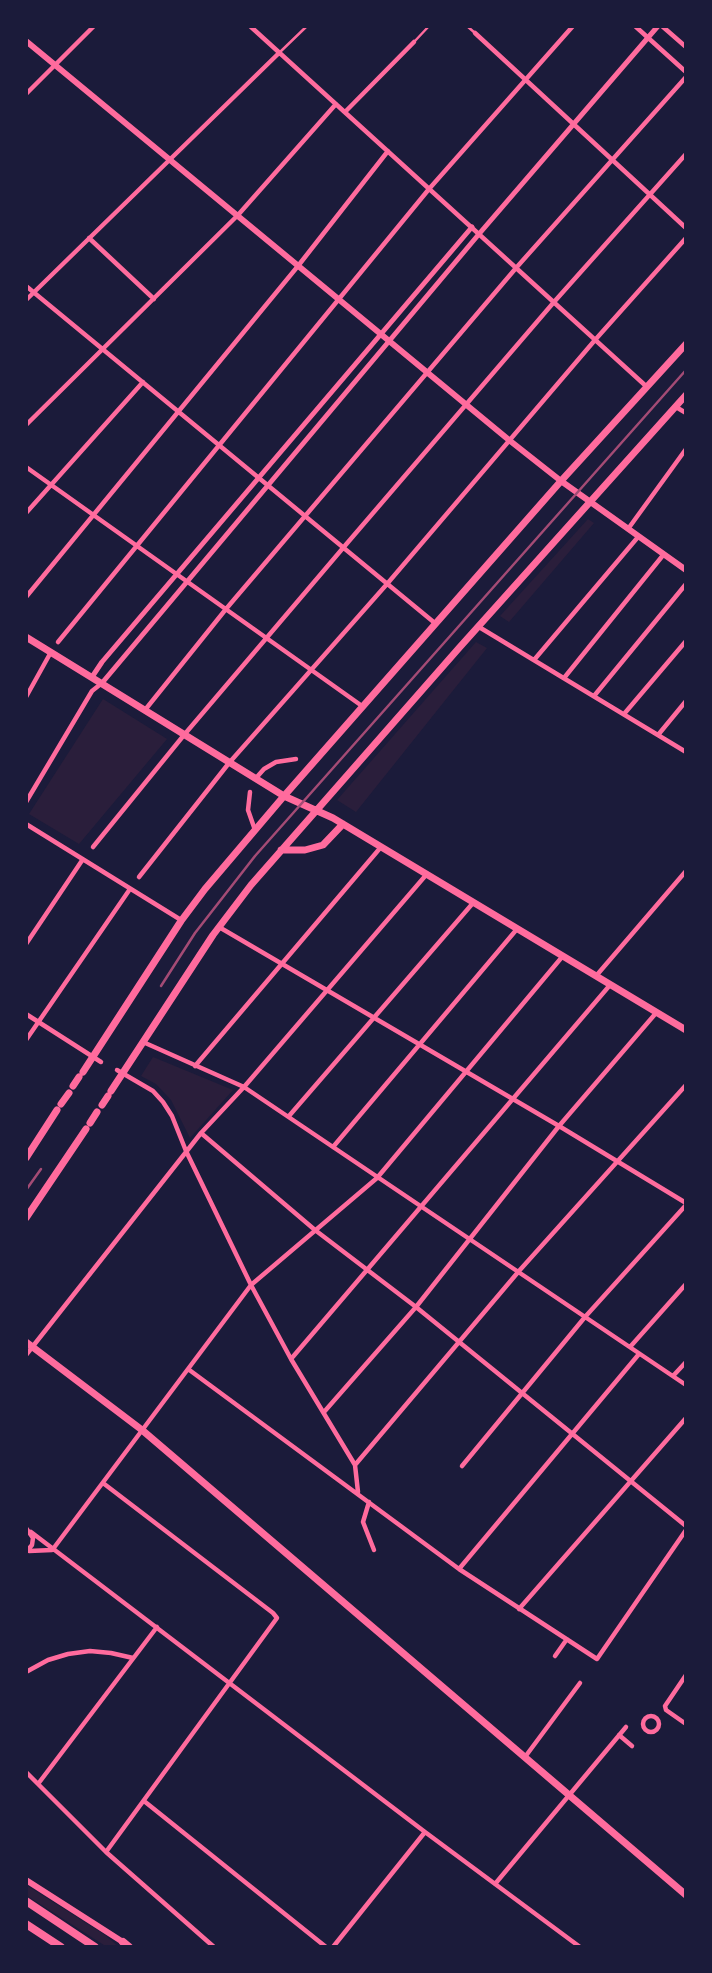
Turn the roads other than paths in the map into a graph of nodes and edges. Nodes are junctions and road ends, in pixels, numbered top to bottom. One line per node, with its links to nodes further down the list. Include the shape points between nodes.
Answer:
1 (94, 26): 15 (street)
2 (250, 26): 14 (street)
3 (307, 26): 14 (lane)
4 (429, 26): 12 (lane)
5 (467, 26): 9 (lane)
6 (573, 26): 18 (street)
7 (635, 26): 10 (street)
8 (660, 26): 10 (street); 13 (street)
9 (475, 33): 18 (street)
10 (648, 38): 16 (street); 22 (street)
11 (26, 41): 15 (main road)
12 (414, 42): 21 (street)
13 (686, 47)
14 (279, 53): 20 (street); 25 (street)
15 (56, 65): 19 (street); 25 (main road)
16 (686, 72)
17 (686, 77): 26 (street)
18 (526, 80): 22 (street); 27 (street)
19 (26, 94)
20 (336, 104): 21 (street); 29 (street)
21 (345, 112): 23 (street)
22 (574, 124): 26 (street); 32 (street)
23 (388, 151): 27 (street); 35 (street)
24 (686, 154): 28 (street)
25 (169, 159): 29 (main road); 33 (street)
26 (612, 160): 28 (street); 36 (street)
27 (429, 189): 30 (street); 41 (street)
28 (649, 194): 31 (street); 42 (street)
29 (238, 215): 35 (main road); 39 (street)
30 (472, 227): 32 (street); 43 (street)
31 (686, 228)
32 (479, 233): 36 (street); 45 (street)
33 (89, 238): 38 (street); 39 (street)
34 (686, 238): 44 (street)
35 (298, 266): 41 (main road); 54 (street)
36 (516, 268): 42 (street); 48 (street)
37 (26, 286): 38 (street)
38 (34, 293): 40 (street); 47 (street)
39 (154, 299): 47 (street)
40 (26, 300)
41 (339, 300): 43 (main road); 58 (street)
42 (554, 302): 44 (street); 52 (street)
43 (381, 335): 45 (main road); 61 (street)
44 (595, 340): 50 (street); 57 (street)
45 (390, 342): 48 (main road); 64 (street)
46 (686, 344): 50 (main road)
47 (103, 350): 49 (street); 56 (street)
48 (428, 373): 52 (main road); 68 (street)
49 (143, 383): 54 (street); 63 (street)
50 (647, 387): 62 (main road)
51 (686, 395): 53 (main road)
52 (467, 405): 57 (main road); 72 (street)
53 (675, 406): 55 (street); 65 (main road)
54 (179, 412): 58 (street); 67 (street)
55 (686, 413)
56 (26, 425)
57 (509, 440): 62 (main road); 77 (street)
58 (220, 446): 61 (street); 71 (street)
59 (686, 449): 69 (street)
60 (26, 467): 63 (street)
61 (260, 479): 64 (street); 75 (street)
62 (561, 481): 65 (main road); 81 (main road)
63 (51, 485): 66 (street); 67 (street)
64 (268, 485): 68 (street); 76 (street)
65 (590, 502): 69 (main road); 82 (main road)
66 (26, 513)
67 (93, 514): 71 (street); 79 (street)
68 (305, 516): 72 (street); 80 (street)
69 (628, 529): 70 (main road)
70 (638, 537): 73 (main road); 88 (street)
71 (136, 545): 75 (street); 86 (street)
72 (343, 548): 77 (street); 84 (street)
73 (664, 554): 74 (main road); 91 (street)
74 (686, 570)
75 (178, 574): 76 (street); 90 (street)
76 (187, 581): 80 (street); 92 (street)
77 (387, 584): 81 (street); 89 (street)
78 (686, 584): 94 (street)
79 (26, 597)
80 (226, 610): 84 (street); 98 (street)
81 (436, 624): 97 (main road)
82 (478, 627): 88 (street); 109 (main road)
83 (26, 637): 87 (main road)
84 (265, 639): 89 (street); 100 (street)
85 (686, 641): 99 (street)
86 (58, 642)
87 (51, 652): 90 (main road); 95 (street)
88 (534, 660): 91 (street)
89 (310, 671): 97 (street); 104 (street)
90 (92, 677): 92 (main road); 93 (street)
91 (564, 678): 94 (street)
92 (102, 683): 93 (street); 98 (main road)
93 (92, 691): 108 (street)
94 (593, 696): 99 (street)
95 (26, 697)
96 (686, 701): 101 (street)
97 (363, 707): 107 (main road)
98 (145, 710): 100 (main road)
99 (624, 714): 101 (street)
100 (184, 735): 104 (main road); 113 (street)
101 (658, 735): 102 (street)
102 (685, 750)
103 (296, 759): 105 (street, via 276,762)
104 (229, 763): 105 (main road); 119 (street)
105 (255, 779): 107 (main road)
106 (250, 792): 112 (street, via 248,810)
107 (284, 796): 109 (main road); 112 (main road)
108 (26, 802)
109 (316, 810): 111 (main road); 115 (main road)
110 (26, 824): 116 (street)
111 (343, 824): 114 (main road); 115 (main road, via 330,840 315,848)
112 (255, 830): 122 (main road)
113 (93, 847)
114 (381, 847): 118 (main road); 127 (street)
115 (281, 850): 123 (main road)
116 (83, 859): 120 (street); 125 (street)
117 (686, 871): 128 (street)
118 (427, 874): 121 (main road); 130 (street)
119 (139, 877)
120 (130, 889): 122 (street); 134 (street)
121 (473, 902): 124 (main road); 133 (street)
122 (181, 921): 139 (main road)
123 (219, 927): 127 (street); 137 (main road)
124 (517, 929): 126 (main road); 138 (street)
125 (26, 944)
126 (563, 956): 128 (main road); 143 (street)
127 (281, 963): 130 (street); 141 (street)
128 (596, 976): 129 (main road)
129 (611, 985): 131 (main road); 146 (street)
130 (326, 990): 133 (street); 145 (street)
131 (656, 1012): 135 (main road); 148 (street)
132 (26, 1014): 134 (street)
133 (372, 1017): 138 (street); 147 (street)
134 (38, 1021): 136 (street); 139 (street)
135 (686, 1030)
136 (26, 1040)
137 (143, 1042): 141 (street); 142 (main road)
138 (419, 1044): 143 (street); 150 (street)
139 (92, 1057): 140 (street); 152 (main road)
140 (102, 1062)
141 (195, 1066): 145 (street)
142 (120, 1071): 151 (street, via 163,1102); 157 (main road)
143 (467, 1072): 146 (street); 154 (street)
144 (686, 1085): 153 (street)
145 (244, 1087): 147 (street); 149 (street)
146 (512, 1099): 148 (street); 156 (street)
147 (289, 1116): 150 (street)
148 (559, 1126): 153 (street); 159 (street)
149 (201, 1133): 151 (street); 158 (street)
150 (334, 1147): 154 (street)
151 (186, 1151): 163 (street); 167 (street, via 39,1339)
152 (26, 1158)
153 (616, 1162): 155 (street); 161 (street)
154 (377, 1178): 156 (street); 158 (street)
155 (686, 1204): 165 (street)
156 (421, 1207): 159 (street); 160 (street)
157 (26, 1219)
158 (315, 1230): 160 (street); 163 (street)
159 (470, 1239): 161 (street); 164 (street)
160 (368, 1271): 164 (street); 171 (street)
161 (519, 1271): 165 (street); 166 (street)
162 (686, 1284): 168 (street)
163 (251, 1285): 171 (street); 173 (street)
164 (416, 1307): 166 (street); 177 (street)
165 (585, 1317): 168 (street); 176 (street)
166 (458, 1343): 176 (street); 181 (street)
167 (29, 1345): 170 (street); 179 (main road)
168 (630, 1347): 169 (street)
169 (639, 1354): 174 (street); 180 (street)
170 (26, 1355)
171 (291, 1359): 177 (street)
172 (686, 1363): 174 (street)
173 (188, 1369): 179 (street); 185 (street)
174 (673, 1376): 175 (street)
175 (686, 1385)
176 (522, 1394): 180 (street); 182 (street)
177 (324, 1412): 181 (street)
178 (686, 1418): 183 (street)
179 (142, 1430): 184 (street); 208 (main road)
180 (572, 1434): 183 (street); 192 (street)
181 (355, 1465): 185 (street)
182 (462, 1466)
183 (629, 1482): 187 (street); 193 (street)
184 (103, 1483): 189 (street); 201 (street, via 277,1618)
185 (358, 1493): 186 (street)
186 (369, 1502): 190 (street, via 363,1522); 192 (street)
187 (686, 1528): 195 (street, via 597,1659)
188 (28, 1530): 189 (street); 191 (street, via 33,1542)
189 (53, 1549): 191 (street); 194 (street)
190 (374, 1550)
191 (27, 1551)
192 (459, 1569): 193 (street)
193 (519, 1609): 195 (street)
194 (157, 1627): 197 (street); 201 (street)
195 (566, 1639): 196 (street)
196 (555, 1656)
197 (132, 1658): 198 (street, via 111,1653 71,1654); 210 (street)
198 (26, 1672)
199 (685, 1679): 202 (street, via 667,1701)
200 (580, 1683): 208 (street)
201 (231, 1684): 212 (street); 213 (street)
202 (666, 1710): 203 (street); 204 (street)
203 (658, 1720)
204 (686, 1724)
205 (626, 1727): 206 (street)
206 (619, 1735): 207 (street); 211 (street)
207 (632, 1746)
208 (525, 1756): 211 (main road)
209 (26, 1772): 210 (street)
210 (37, 1784): 214 (street)
211 (569, 1794): 216 (street); 217 (main road)
212 (144, 1801): 214 (street); 224 (street)
213 (425, 1832): 216 (street); 225 (street)
214 (106, 1852): 223 (street)
215 (26, 1880): 220 (main road)
216 (495, 1884): 226 (street)
217 (686, 1895)
218 (26, 1901): 222 (highway)
219 (26, 1924): 221 (highway)
220 (128, 1945)
221 (61, 1947)
222 (95, 1947)
223 (214, 1947)
224 (326, 1947)
225 (333, 1947)
226 (580, 1947)

